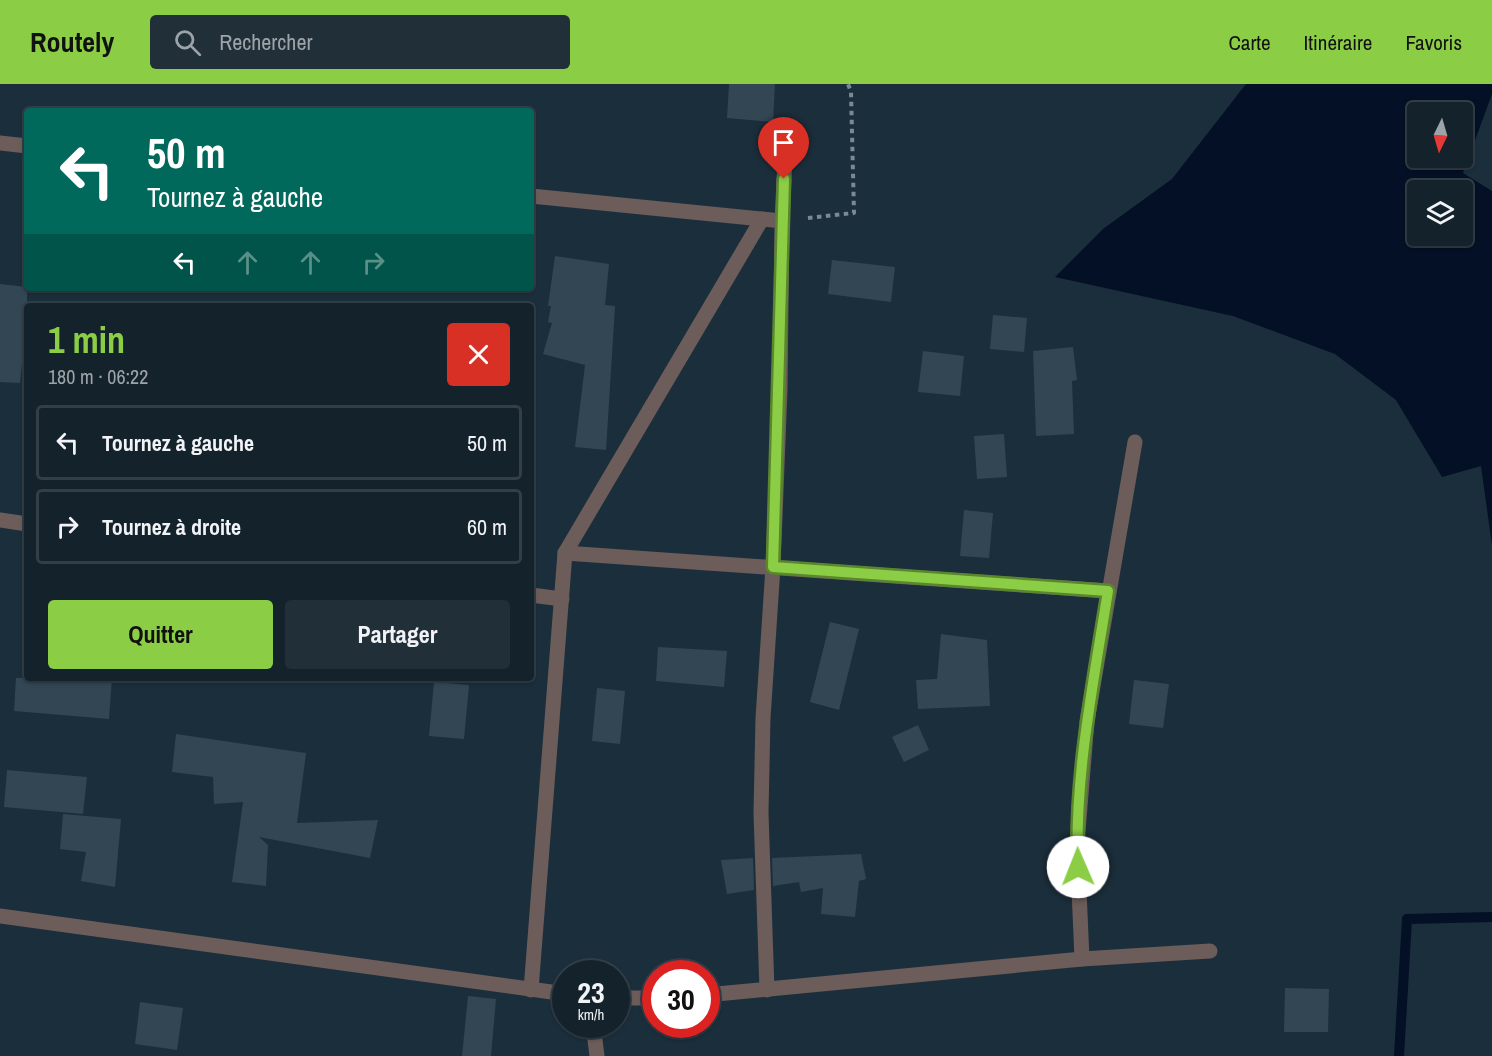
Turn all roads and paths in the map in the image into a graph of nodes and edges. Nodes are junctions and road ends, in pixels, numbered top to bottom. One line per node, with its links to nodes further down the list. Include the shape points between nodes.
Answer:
1 (848, 84): 7 (path, via 854,213)
2 (0, 143): 3 (street)
3 (24, 146)
4 (784, 159): 7 (street)
5 (534, 196): 6 (street)
6 (762, 219): 7 (street); 11 (street)
7 (782, 221): 12 (street)
8 (1135, 442): 13 (street)
9 (0, 520): 10 (street)
10 (24, 524)
11 (565, 553): 12 (street); 15 (street)
12 (773, 567): 13 (street); 20 (street, via 763,718)
13 (1108, 591): 18 (street, via 1087,721 1077,844)
14 (534, 595): 15 (street)
15 (562, 599): 19 (street)
16 (0, 916): 19 (street)
17 (1210, 951): 18 (street)
18 (1082, 959): 20 (street)
19 (531, 990): 21 (street)
20 (767, 990): 22 (street)
21 (552, 992)
22 (720, 994)
23 (595, 1038): 24 (street)
24 (597, 1056)

